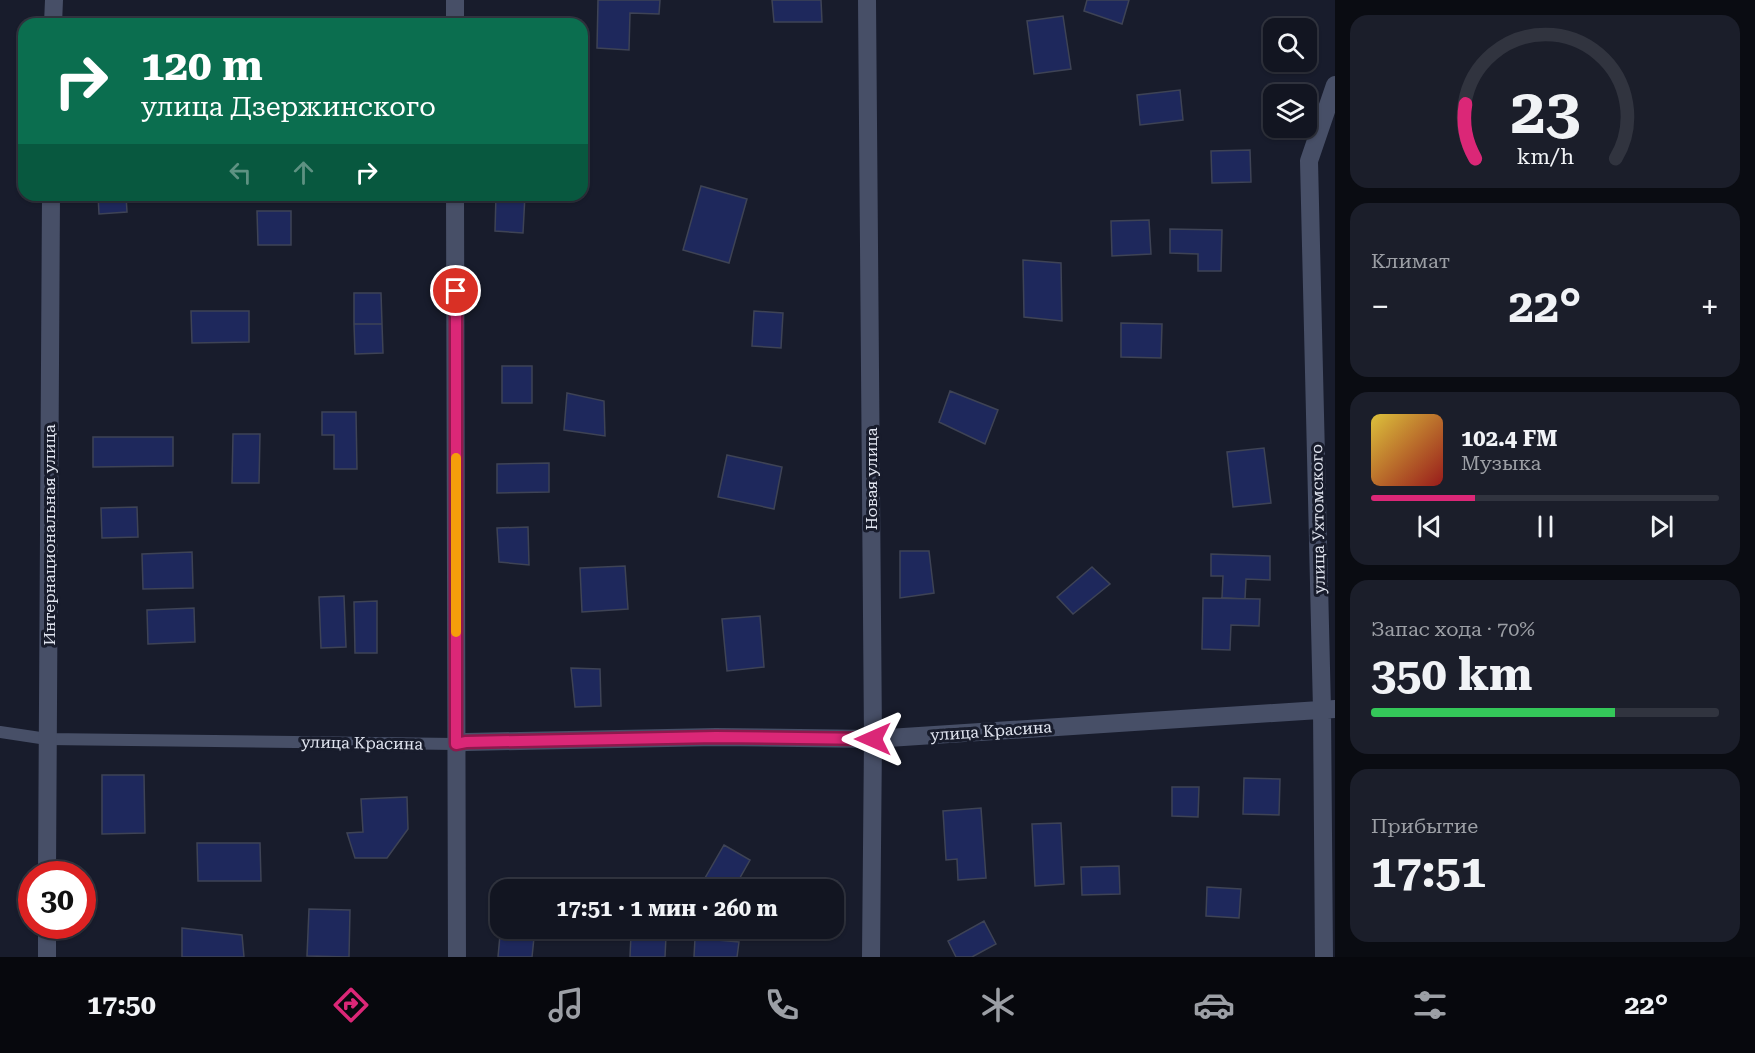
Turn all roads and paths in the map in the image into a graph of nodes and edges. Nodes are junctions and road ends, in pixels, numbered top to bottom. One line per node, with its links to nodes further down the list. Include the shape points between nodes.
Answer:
1 (54, 0): 4 (street)
2 (455, 0): 5 (street)
3 (867, 0): 12 (street, Новая улица)
4 (53, 18)
5 (455, 18)
6 (1335, 85): 9 (street, улица Ухтомского, via 1310,161)
7 (51, 201): 11 (street, Интернациональная улица)
8 (455, 201): 13 (street)
9 (1329, 710): 12 (street, улица Красина); 19 (street, улица Ухтомского)
10 (0, 732): 11 (lane, улица Красина)
11 (47, 739): 13 (lane, улица Красина); 14 (street, Интернациональная улица)
12 (873, 739): 13 (street, улица Красина, via 692,738); 18 (street, Новая улица)
13 (456, 744): 17 (street)
14 (47, 861)
15 (47, 939): 16 (street)
16 (47, 957)
17 (457, 957)
18 (871, 957)
19 (1324, 957)

